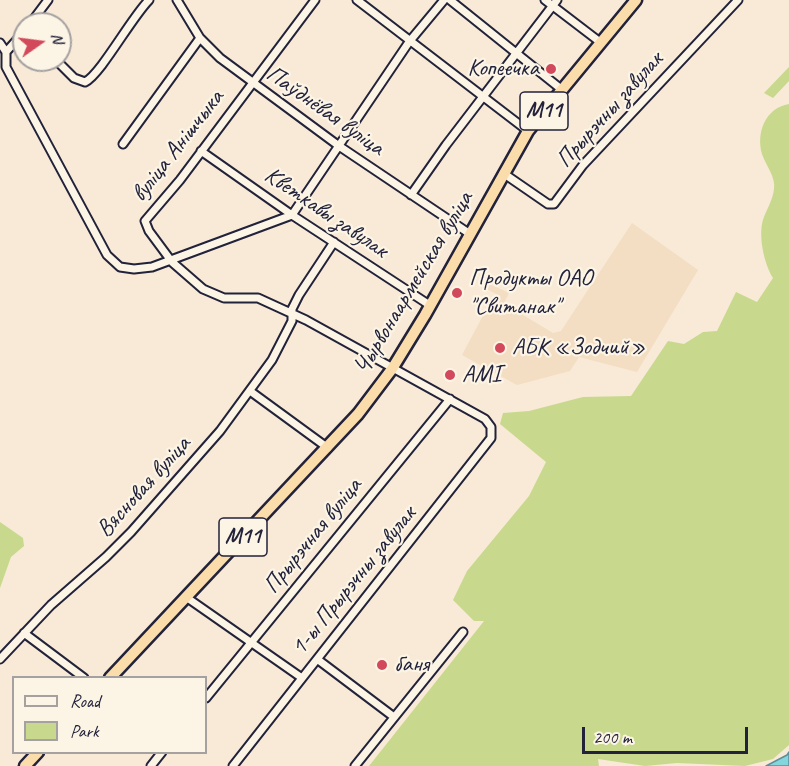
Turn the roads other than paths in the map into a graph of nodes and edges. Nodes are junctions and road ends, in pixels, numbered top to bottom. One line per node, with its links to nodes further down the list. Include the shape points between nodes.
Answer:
1 (149, 0): 18 (street, via 94,78 85,82)
2 (177, 0): 11 (street, Паўднёвая вуліца)
3 (315, 0): 19 (street, вуліца Анішчыка)
4 (357, 0): 12 (street)
5 (444, 0): 12 (street)
6 (450, 0): 17 (street)
7 (545, 0): 10 (street)
8 (636, 0): 13 (highway, Чырвонаармейская вуліца / М11)
9 (738, 0): 26 (street, Прырэчны завулак, via 606,139 554,204 548,204)
10 (555, 3): 13 (street); 17 (street)
11 (200, 38): 19 (street, Паўднёвая вуліца); 23 (street)
12 (409, 42): 21 (street); 24 (street)
13 (600, 42): 20 (highway, Чырвонаармейская вуліца / М11)
14 (0, 43): 16 (street)
15 (12, 45): 16 (street)
16 (6, 52): 31 (street, via 6,68 107,255 120,267 134,269)
17 (517, 52): 20 (street); 21 (street)
18 (68, 72)
19 (252, 83): 24 (street, Паўднёвая вуліца); 25 (street, вуліца Анішчыка)
20 (561, 88): 22 (highway, Чырвонаармейская вуліца / М11)
21 (482, 98): 22 (street); 27 (street)
22 (528, 132): 26 (highway, Чырвонаармейская вуліца / М11)
23 (123, 144)
24 (339, 146): 27 (street, Паўднёвая вуліца); 28 (street)
25 (201, 151): 28 (street, Кветкавы завулак); 31 (street, вуліца Анішчыка, via 145,221)
26 (503, 173): 29 (highway, Чырвонаармейская вуліца / М11)
27 (411, 195): 29 (street, Паўднёвая вуліца)
28 (292, 215): 30 (street, Кветкавы завулак); 31 (street)
29 (470, 234): 32 (highway, Чырвонаармейская вуліца / М11)
30 (334, 242): 32 (street, Кветкавы завулак); 33 (street, Вясновая вуліца, via 299,295)
31 (172, 262): 33 (street, вуліца Анішчыка, via 203,289 224,298 258,298)
32 (431, 306): 34 (highway, Чырвонаармейская вуліца / М11)
33 (292, 318): 34 (street, вуліца Анішчыка); 35 (street, Вясновая вуліца, via 272,360)
34 (392, 369): 36 (street, вуліца Анішчыка); 38 (highway, Чырвонаармейская вуліца / М11)
35 (250, 391): 38 (street); 41 (street, Вясновая вуліца, via 131,532)
36 (450, 399): 37 (street, вуліца Анішчыка); 42 (street, Прырэчная вуліца)
37 (485, 419): 44 (street, 1-ы Прырэчны завулак, via 491,427 491,438 485,448)
38 (328, 448): 39 (highway, Чырвонаармейская вуліца / М11)
39 (186, 597): 42 (street); 46 (highway, Чырвонаармейская вуліца / М11)
40 (463, 632): 49 (street)
41 (24, 633): 43 (street, Вясновая вуліца); 45 (street)
42 (250, 643): 47 (street); 48 (street, Прырэчная вуліца)
43 (0, 659)
44 (317, 659): 47 (street, 1-ы Прырэчны завулак); 49 (street)
45 (81, 676)
46 (112, 676)
47 (302, 678): 54 (street, 1-ы Прырэчны завулак)
48 (207, 697)
49 (394, 717): 55 (street)
50 (37, 754): 52 (highway)
51 (161, 754): 53 (street)
52 (25, 766)
53 (151, 766)
54 (233, 766)
55 (355, 766)

